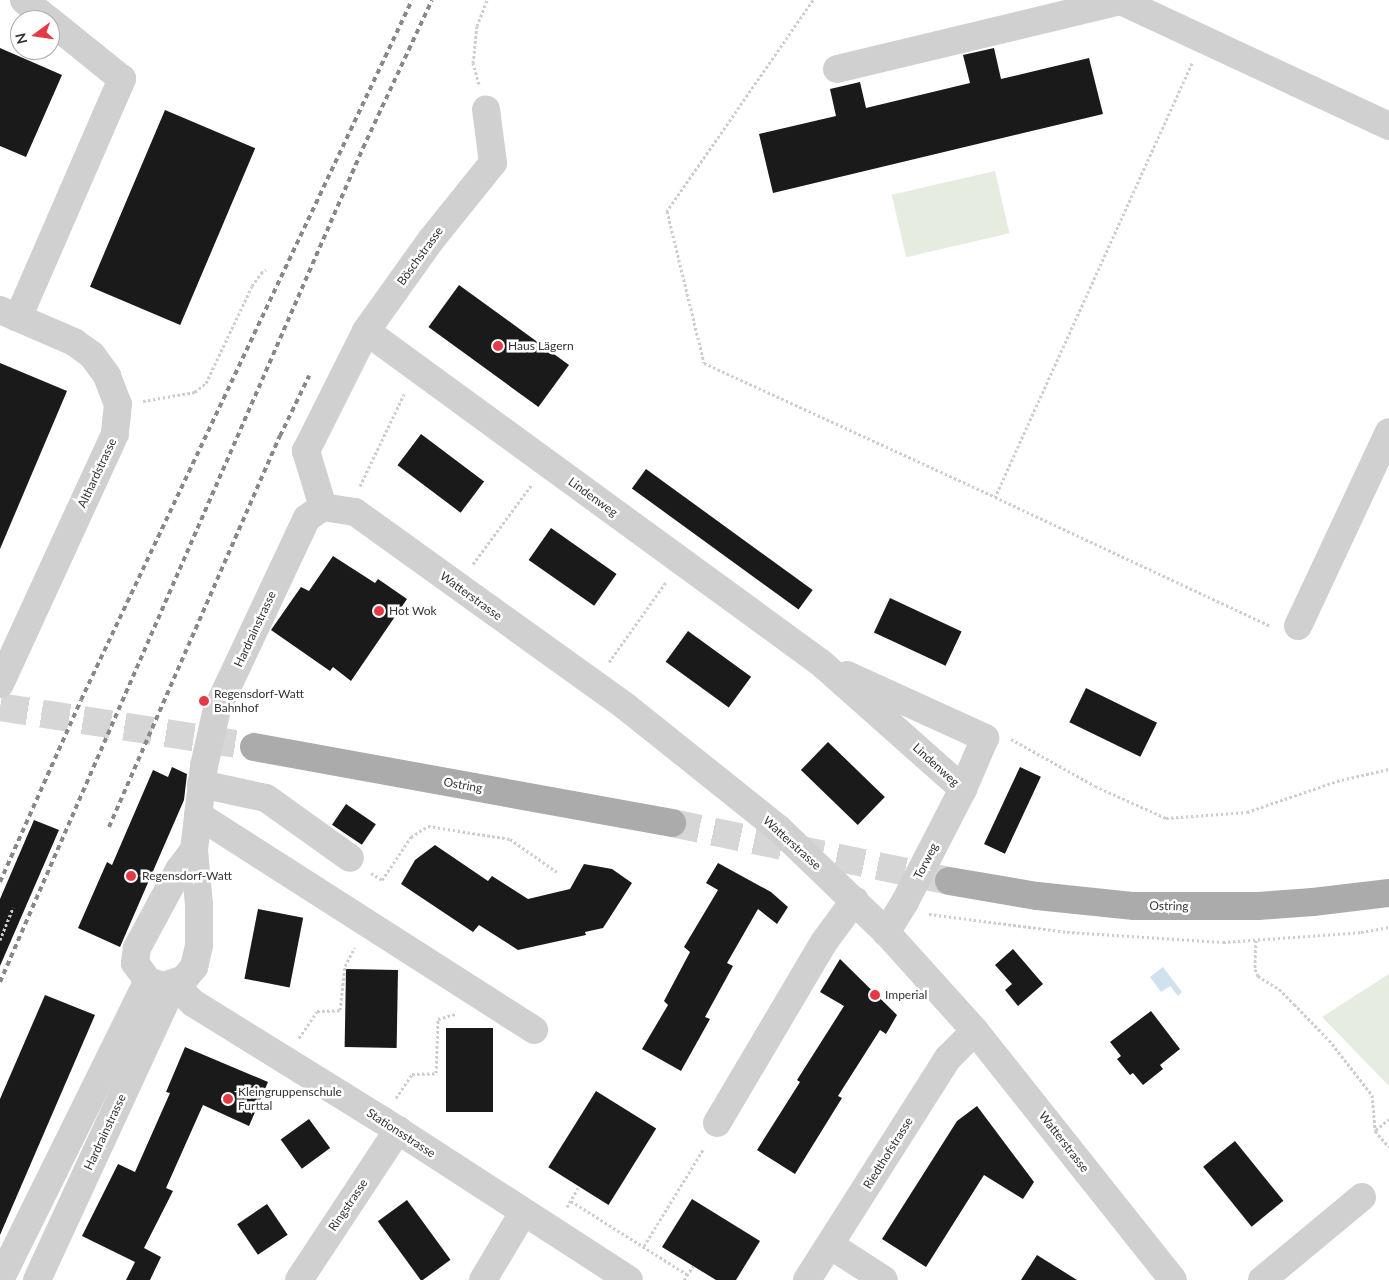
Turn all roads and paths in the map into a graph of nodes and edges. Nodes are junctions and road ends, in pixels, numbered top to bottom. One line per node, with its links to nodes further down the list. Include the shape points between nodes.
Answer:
1 (24, 0): 5 (street)
2 (487, 0): 9 (path, via 477,26 473,63)
3 (813, 0): 18 (path, via 668,211 704,364)
4 (1119, 1): 7 (street); 8 (street)
5 (37, 10)
6 (60, 28): 12 (street, via 122,79)
7 (1203, 40): 10 (street); 18 (path)
8 (837, 69)
9 (486, 109): 13 (street, Böschstrasse, via 493,163 431,240)
10 (1389, 126)
11 (266, 270): 15 (path, via 260,272 252,286 206,383 195,392)
12 (9, 314): 25 (street, Althardstrasse, via 74,342 92,355 108,376 118,404 115,434)
13 (366, 332): 17 (street, Lindenweg); 19 (street, Böschstrasse, via 306,451)
14 (404, 394): 20 (path, via 359,488)
15 (140, 401)
16 (1389, 432): 23 (street)
17 (547, 464): 21 (street, Lindenweg); 22 (path)
18 (995, 497): 23 (path, via 1279,630)
19 (323, 507): 20 (street, Watterstrasse); 30 (street, Hardrainstrasse, via 307,518 217,710)
20 (355, 512): 22 (street, Watterstrasse)
21 (681, 561): 24 (street, Lindenweg); 26 (path)
22 (457, 586): 26 (street, Watterstrasse)
23 (1298, 626)
24 (821, 663): 27 (street, Lindenweg); 31 (street, Lindenweg)
25 (0, 684)
26 (594, 684): 39 (street, Watterstrasse, via 779,830)
27 (985, 738): 29 (path, via 1014,739 1095,786 1166,818 1247,812 1337,781); 31 (street, Lindenweg)
28 (254, 746): 33 (main road, Ostring)
29 (1389, 769)
30 (201, 784): 32 (street, Hardrainstrasse); 35 (street, via 266,798)
31 (963, 790): 42 (street, Torweg, via 906,902)
32 (198, 815): 34 (street, Hardrainstrasse); 41 (street)
33 (672, 823)
34 (194, 850): 45 (street, Hardrainstrasse, via 199,945 194,967 184,979); 45 (street, via 179,870 137,948 135,963)
35 (350, 858): 36 (path, via 382,880 412,837 428,826 510,839)
36 (556, 872)
37 (949, 881): 38 (main road, Ostring, via 1082,901 1162,906 1258,906)
38 (1389, 893)
39 (855, 900): 42 (street, Watterstrasse); 51 (street, via 824,942)
40 (14, 908): 43 (path)
41 (369, 924): 46 (street); 49 (path, via 345,966 340,1010 317,1011)
42 (886, 932): 48 (street, Watterstrasse)
43 (0, 940)
44 (1256, 940): 53 (path, via 1254,969 1258,976 1279,989 1329,1040 1372,1095)
45 (161, 983): 49 (street, Stationsstrasse); 62 (street); 63 (street, Hardrainstrasse)
46 (467, 987): 47 (street); 52 (path, via 456,1015 438,1018 436,1073 412,1074)
47 (534, 1030)
48 (975, 1030): 58 (street, Riedthofstrasse, via 948,1058); 70 (street, Watterstrasse)
49 (286, 1060): 52 (street, Stationsstrasse)
50 (1389, 1119): 53 (path)
51 (717, 1122): 59 (path)
52 (390, 1125): 57 (street, Stationsstrasse); 64 (street, Ringstrasse)
53 (1375, 1131): 54 (path)
54 (1389, 1147)
55 (1362, 1197): 71 (street)
56 (571, 1201): 59 (path)
57 (524, 1213): 65 (street); 66 (street, Stationsstrasse)
58 (830, 1245): 68 (street, Riedthofstrasse); 69 (street)
59 (644, 1246): 61 (path)
60 (694, 1266): 61 (path)
61 (688, 1275): 67 (path)
62 (0, 1280)
63 (37, 1280)
64 (299, 1280)
65 (483, 1280)
66 (629, 1280)
67 (684, 1280)
68 (807, 1280)
69 (884, 1280)
70 (1173, 1280)
71 (1262, 1280)

